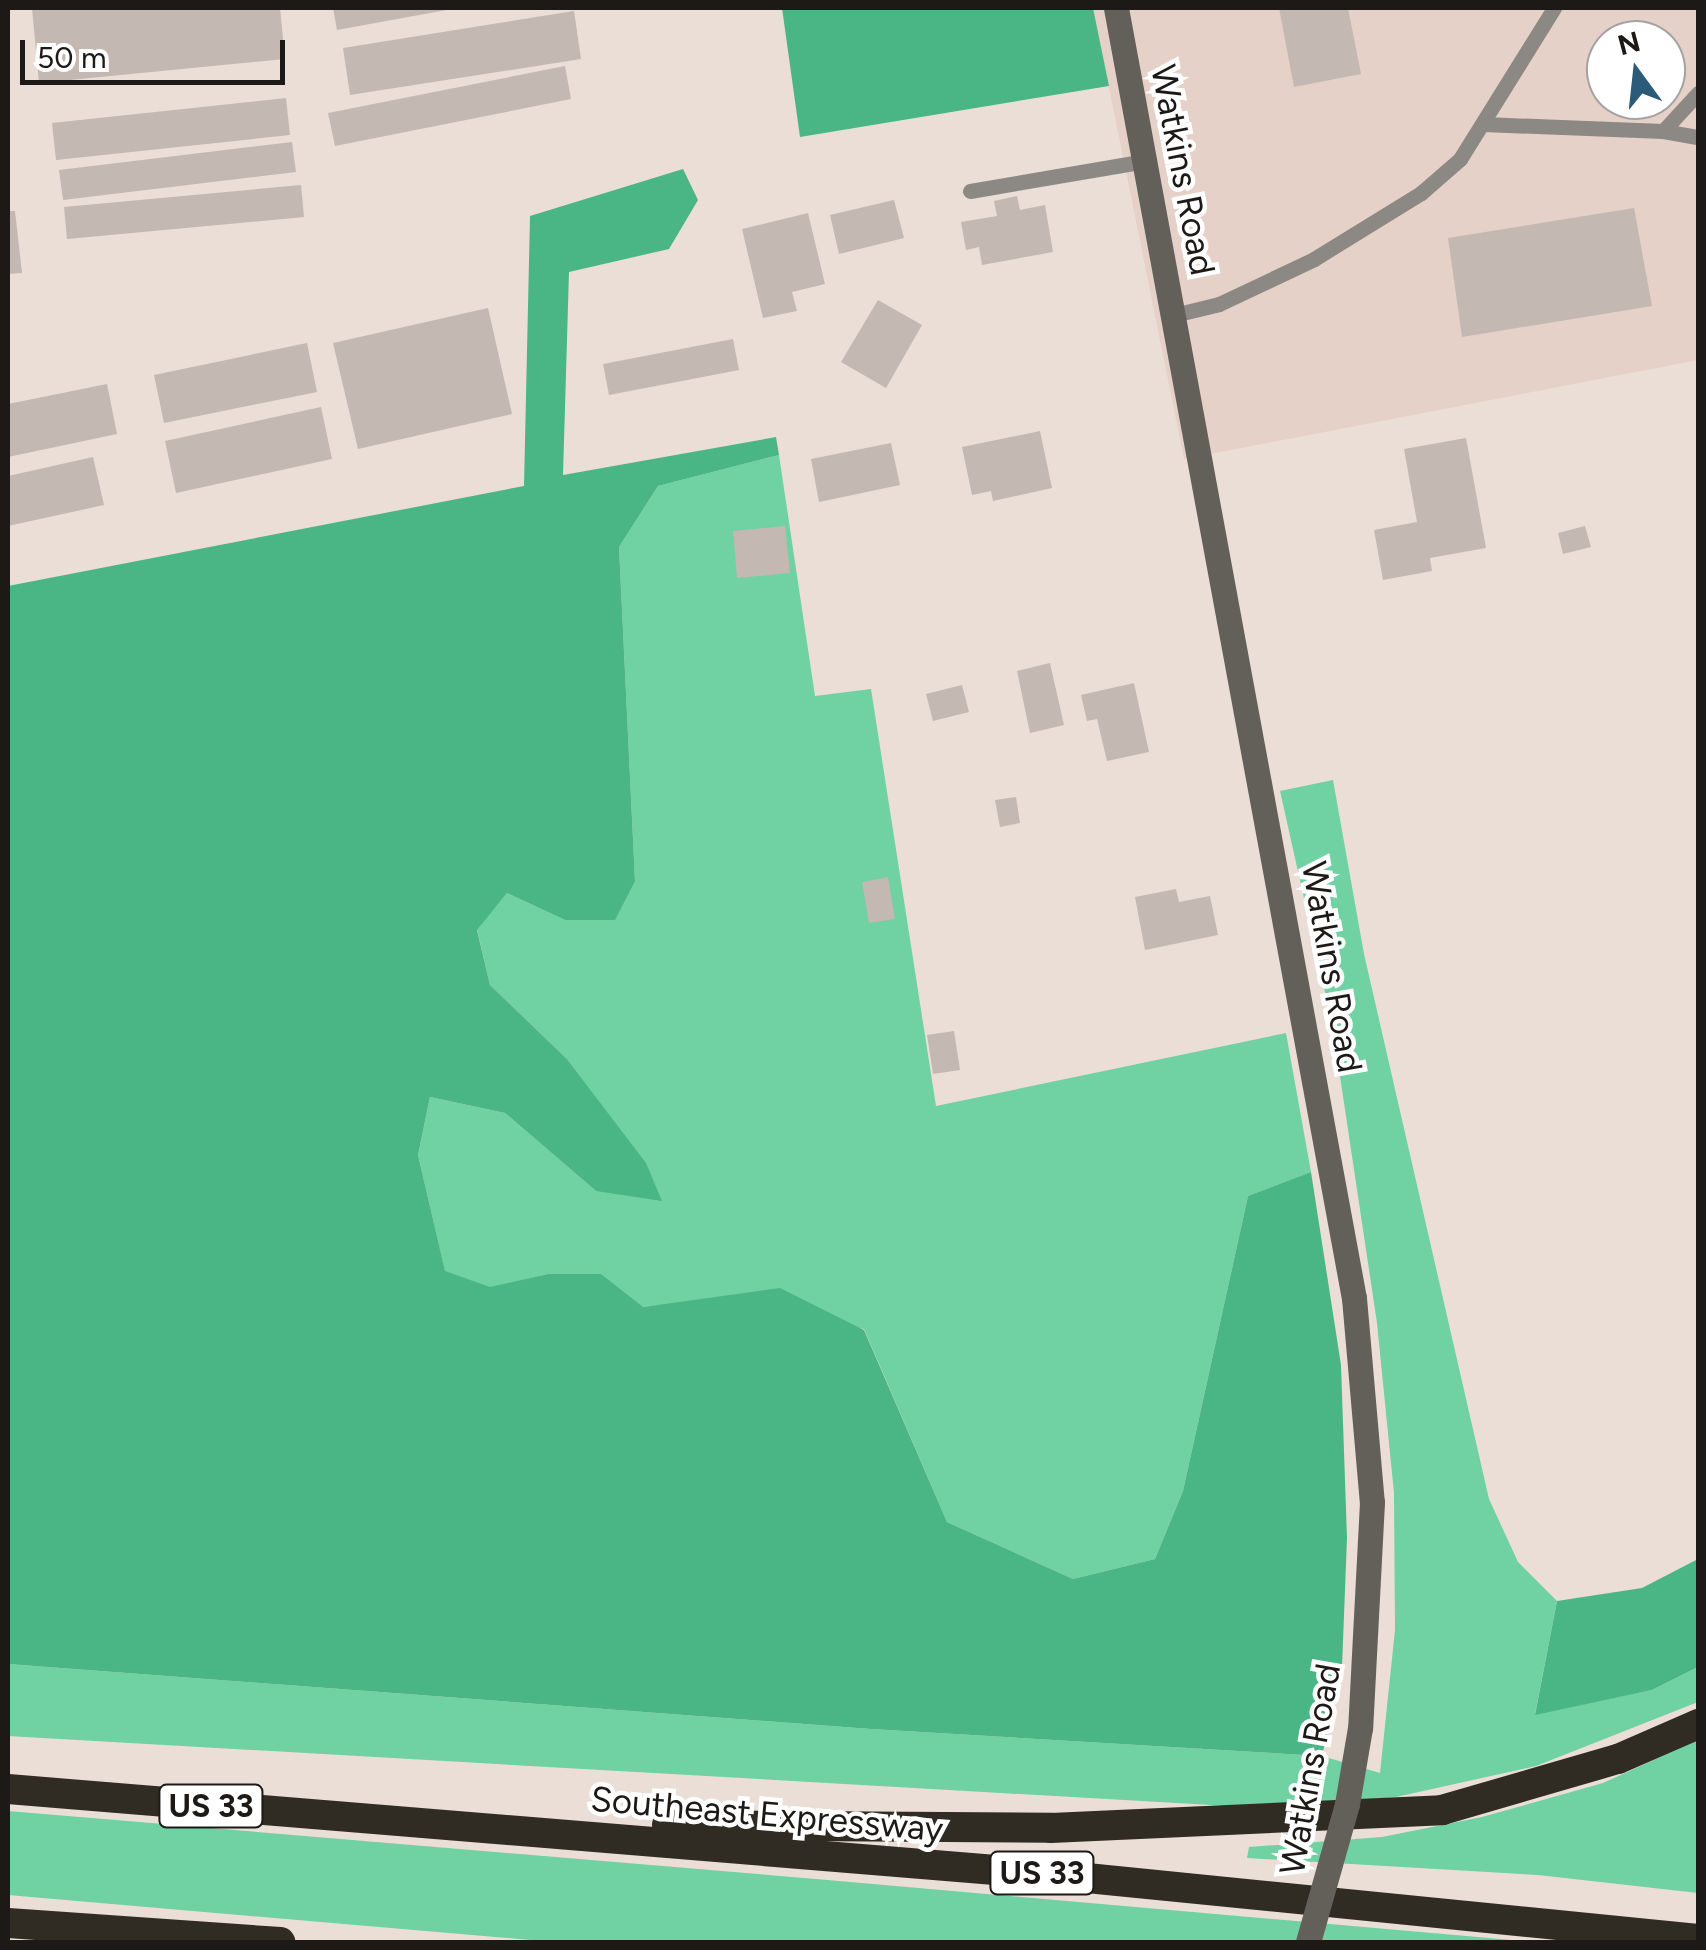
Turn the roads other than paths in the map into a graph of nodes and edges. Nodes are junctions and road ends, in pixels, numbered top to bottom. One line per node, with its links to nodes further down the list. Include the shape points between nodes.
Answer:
1 (1116, 8): 7 (street, Watkins Road)
2 (1554, 8): 4 (lane)
3 (1698, 93): 5 (lane)
4 (1483, 124): 5 (lane); 9 (lane, via 1460,159 1421,193 1314,259 1219,304)
5 (1663, 131): 6 (lane)
6 (1698, 138)
7 (1145, 162): 8 (lane); 9 (street, Watkins Road)
8 (970, 192)
9 (1174, 314): 16 (street, Watkins Road, bridge, via 1354,1298 1372,1502 1360,1728 1336,1851)
10 (1698, 1724): 12 (highway, via 1618,1758 1442,1810 1051,1828)
11 (8, 1789): 12 (highway, Southeast Expressway / US 33)
12 (415, 1824): 14 (highway, Southeast Expressway / US 33, via 1058,1874)
13 (8, 1923): 15 (highway)
14 (1698, 1939)
15 (280, 1942)
16 (1308, 1942)

